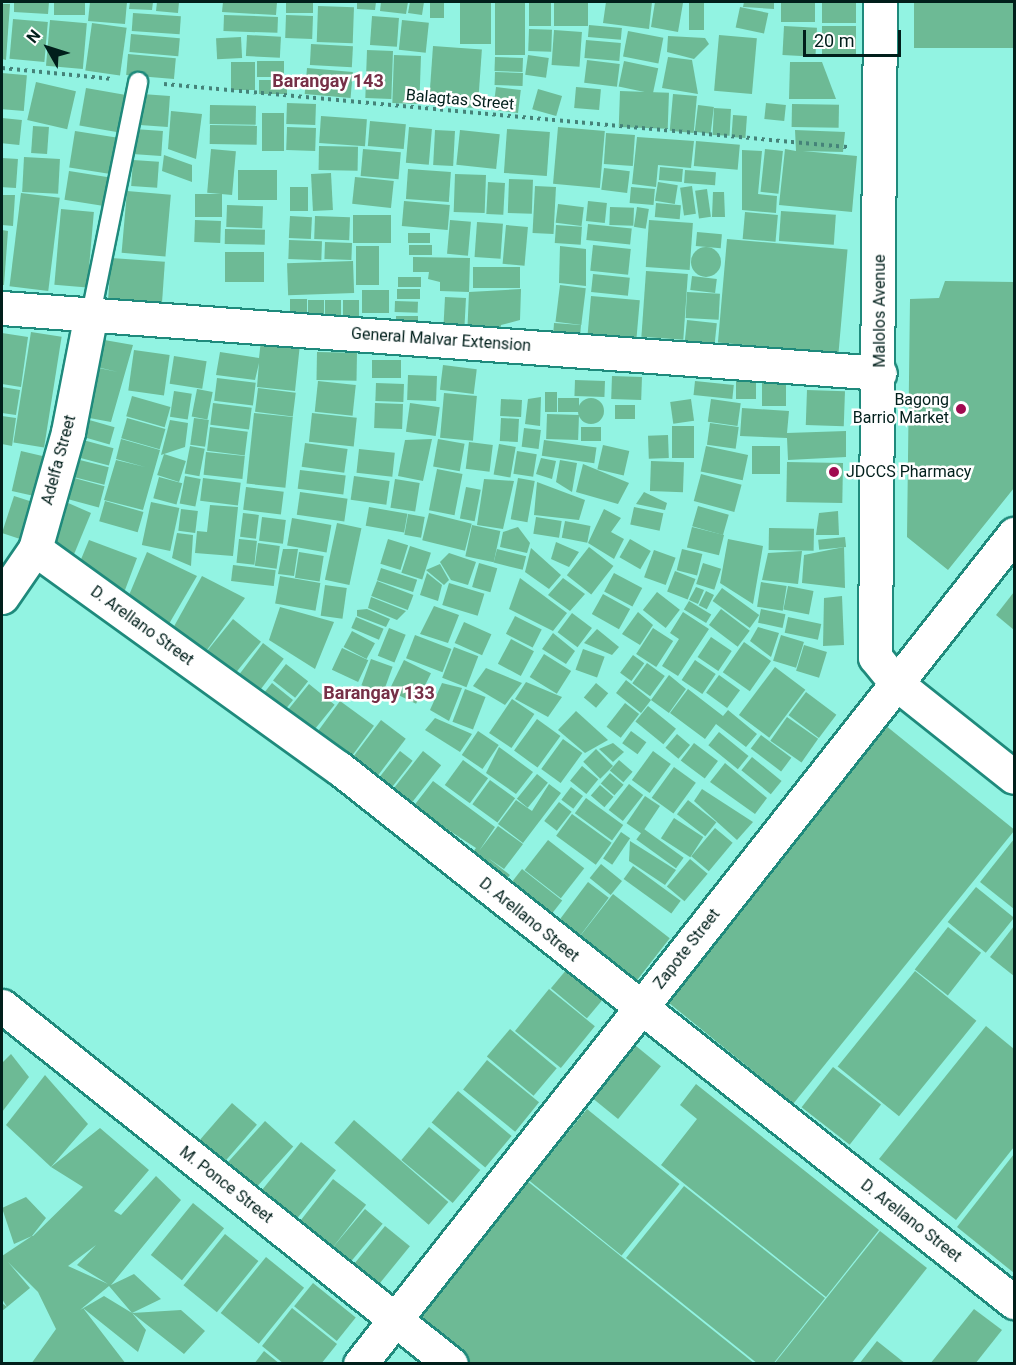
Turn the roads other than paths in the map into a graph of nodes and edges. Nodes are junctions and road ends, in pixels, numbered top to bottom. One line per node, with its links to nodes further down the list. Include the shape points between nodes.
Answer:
1 (880, 2): 5 (street, Malolos Avenue)
2 (138, 82): 4 (lane)
3 (2, 308): 4 (street, General Malvar Extension)
4 (92, 314): 5 (street, General Malvar Extension); 7 (street, Adelfa Street, via 68,432)
5 (880, 373): 9 (street, Malolos Avenue, via 875,657)
6 (1014, 536): 9 (street, Zapote Street)
7 (35, 549): 8 (street, Adelfa Street); 12 (street, D. Arellano Street, via 339,768)
8 (2, 597)
9 (897, 684): 10 (street, Malolos Avenue); 12 (street, Zapote Street)
10 (1014, 777)
11 (2, 1006): 14 (street, M. Ponce Street)
12 (640, 1008): 13 (street, D. Arellano Street); 14 (street, Zapote Street)
13 (1014, 1302)
14 (395, 1319): 15 (street, Zapote Street); 16 (street, M. Ponce Street)
15 (360, 1364)
16 (451, 1364)

